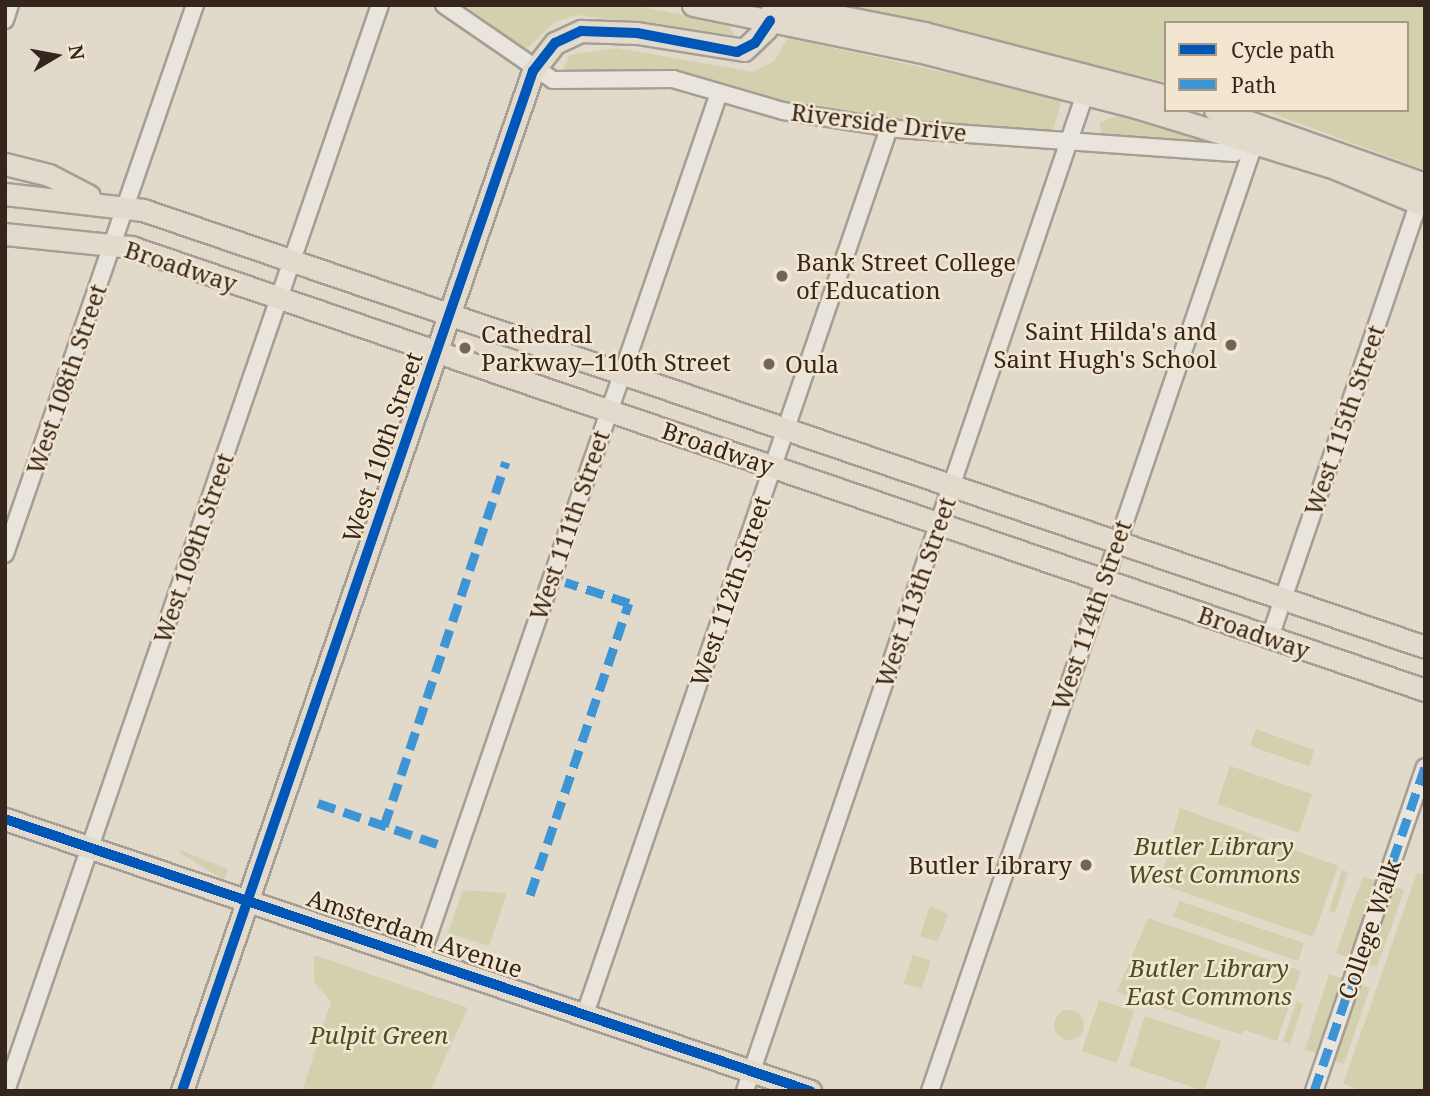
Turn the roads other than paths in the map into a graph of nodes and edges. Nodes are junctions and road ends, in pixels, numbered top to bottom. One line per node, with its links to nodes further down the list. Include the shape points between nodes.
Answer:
1 (10, 5): 7 (street)
2 (195, 5): 22 (street, West 108th Street)
3 (380, 5): 25 (street, West 109th Street)
4 (444, 5): 8 (street, Riverside Drive)
5 (693, 5): 6 (main road)
6 (776, 11): 8 (main road, West 110th Street, via 755,43 737,52 637,33 581,31 555,43); 9 (main road)
7 (5, 20)
8 (533, 71): 10 (street, Riverside Drive, via 570,82 666,78); 27 (main road, West 110th Street)
9 (1087, 84): 11 (main road); 12 (main road); 17 (street, West 113th Street)
10 (719, 93): 15 (street, Riverside Drive, via 783,111); 29 (street, West 111th Street)
11 (1164, 96)
12 (1164, 106)
13 (1186, 112): 16 (main road)
14 (1219, 112): 16 (main road)
15 (890, 128): 17 (street, Riverside Drive); 31 (street, West 112th Street)
16 (1257, 132): 17 (street, Riverside Drive, via 1234,153); 20 (main road); 35 (street, West 114th Street)
17 (1072, 141): 33 (street, West 113th Street)
18 (5, 164): 21 (main road, via 48,175)
19 (5, 194): 21 (main road, Broadway)
20 (1423, 194): 38 (street, West 115th Street)
21 (100, 201): 22 (main road, Broadway)
22 (126, 205): 24 (street, West 108th Street); 25 (main road, Broadway)
23 (5, 234): 24 (main road, Broadway)
24 (112, 244): 26 (main road, Broadway); 36 (street, West 108th Street)
25 (292, 257): 26 (street, West 109th Street); 27 (main road, Broadway)
26 (279, 298): 28 (main road, Broadway); 44 (street, West 109th Street)
27 (451, 313): 28 (main road, West 110th Street); 29 (main road, Broadway)
28 (438, 352): 30 (main road, Broadway); 45 (main road, West 110th Street)
29 (621, 374): 30 (street, West 111th Street); 31 (main road, Broadway)
30 (609, 410): 32 (main road, Broadway); 46 (street, West 111th Street)
31 (786, 430): 32 (street, West 112th Street); 33 (main road, Broadway)
32 (773, 467): 34 (main road, Broadway); 47 (street, West 112th Street)
33 (950, 486): 34 (street, West 113th Street); 35 (main road, Broadway)
34 (938, 523): 37 (main road, Broadway); 48 (street, West 113th Street)
35 (1116, 543): 37 (street, West 114th Street); 38 (main road, Broadway)
36 (5, 554)
37 (1104, 580): 39 (main road, Broadway); 52 (street, West 114th Street)
38 (1283, 599): 39 (street, West 115th Street); 40 (main road, Broadway)
39 (1270, 637): 41 (main road, Broadway)
40 (1425, 647)
41 (1425, 691)
42 (1425, 767): 53 (street, College Walk)
43 (5, 819): 44 (main road, Amsterdam Avenue)
44 (90, 849): 45 (main road, Amsterdam Avenue); 49 (street, West 109th Street)
45 (246, 902): 46 (main road, Amsterdam Avenue); 50 (main road, West 110th Street)
46 (421, 957): 47 (main road, Amsterdam Avenue)
47 (585, 1014): 48 (main road, Amsterdam Avenue)
48 (748, 1081): 51 (main road, Amsterdam Avenue)
49 (6, 1091)
50 (182, 1091)
51 (810, 1091)
52 (930, 1091)
53 (1314, 1091)

